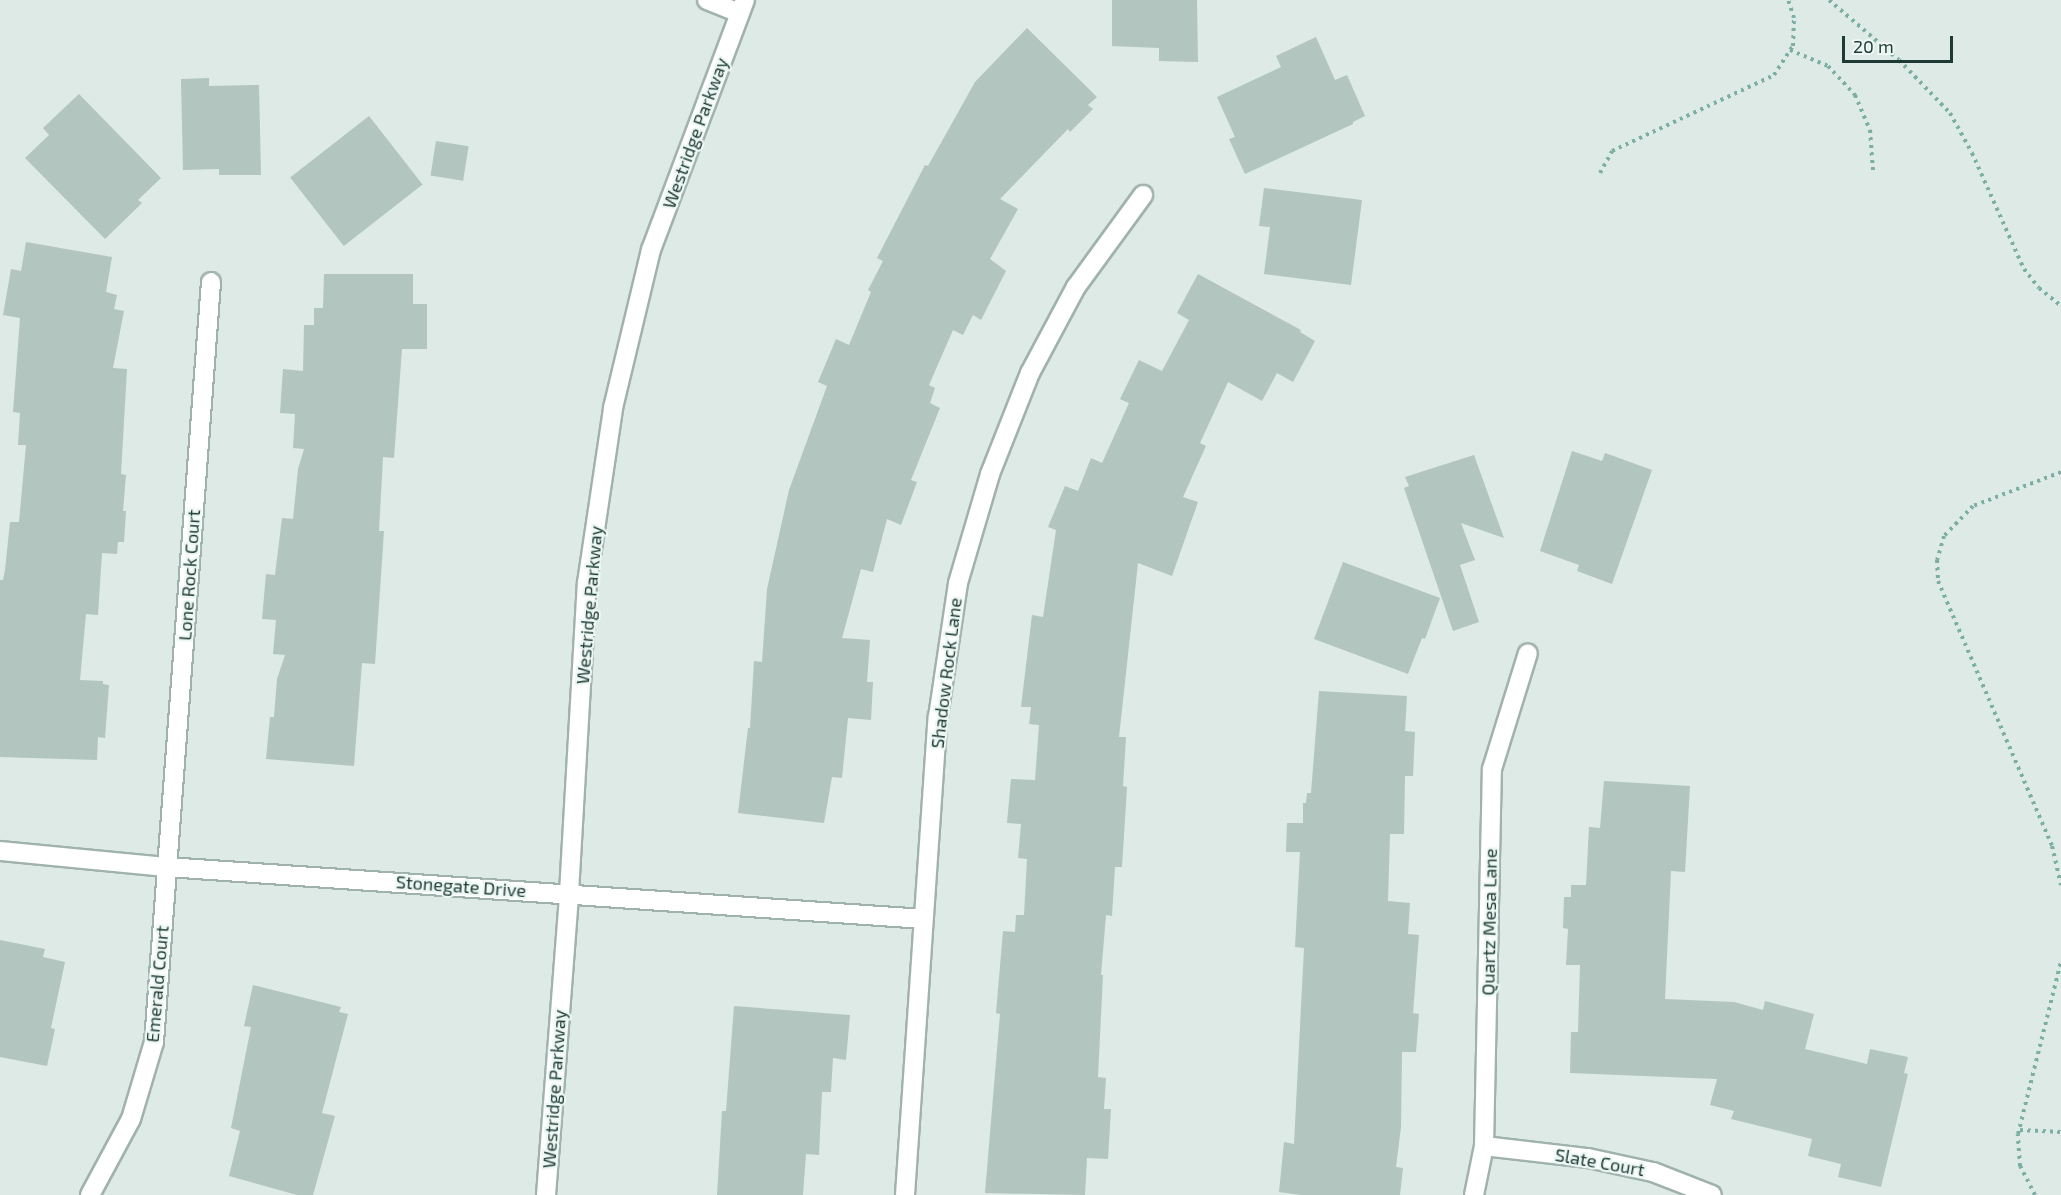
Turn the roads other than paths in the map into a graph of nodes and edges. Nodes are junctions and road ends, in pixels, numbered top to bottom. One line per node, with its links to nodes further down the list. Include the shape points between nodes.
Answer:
1 (707, 0): 2 (street)
2 (742, 7): 8 (street, Westridge Parkway, via 651,250 613,408 587,583)
3 (1143, 195): 9 (street, Shadow Rock Lane, via 1076,287 1030,373 990,474 956,594 938,717)
4 (211, 282): 7 (street, Lone Rock Court)
5 (1528, 653): 10 (street, Quartz Mesa Lane, via 1492,770)
6 (0, 851): 7 (street, Stonegate Drive)
7 (167, 867): 8 (street, Stonegate Drive); 11 (street, Emerald Court, via 154,1042 131,1119)
8 (569, 892): 9 (street, Stonegate Drive); 12 (street, Westridge Parkway)
9 (923, 919): 13 (street, Shadow Rock Lane)
10 (1484, 1146): 14 (street, Quartz Mesa Lane); 15 (street, Slate Court, via 1588,1158 1653,1172)
11 (90, 1195)
12 (546, 1195)
13 (905, 1195)
14 (1474, 1195)
15 (1712, 1195)

